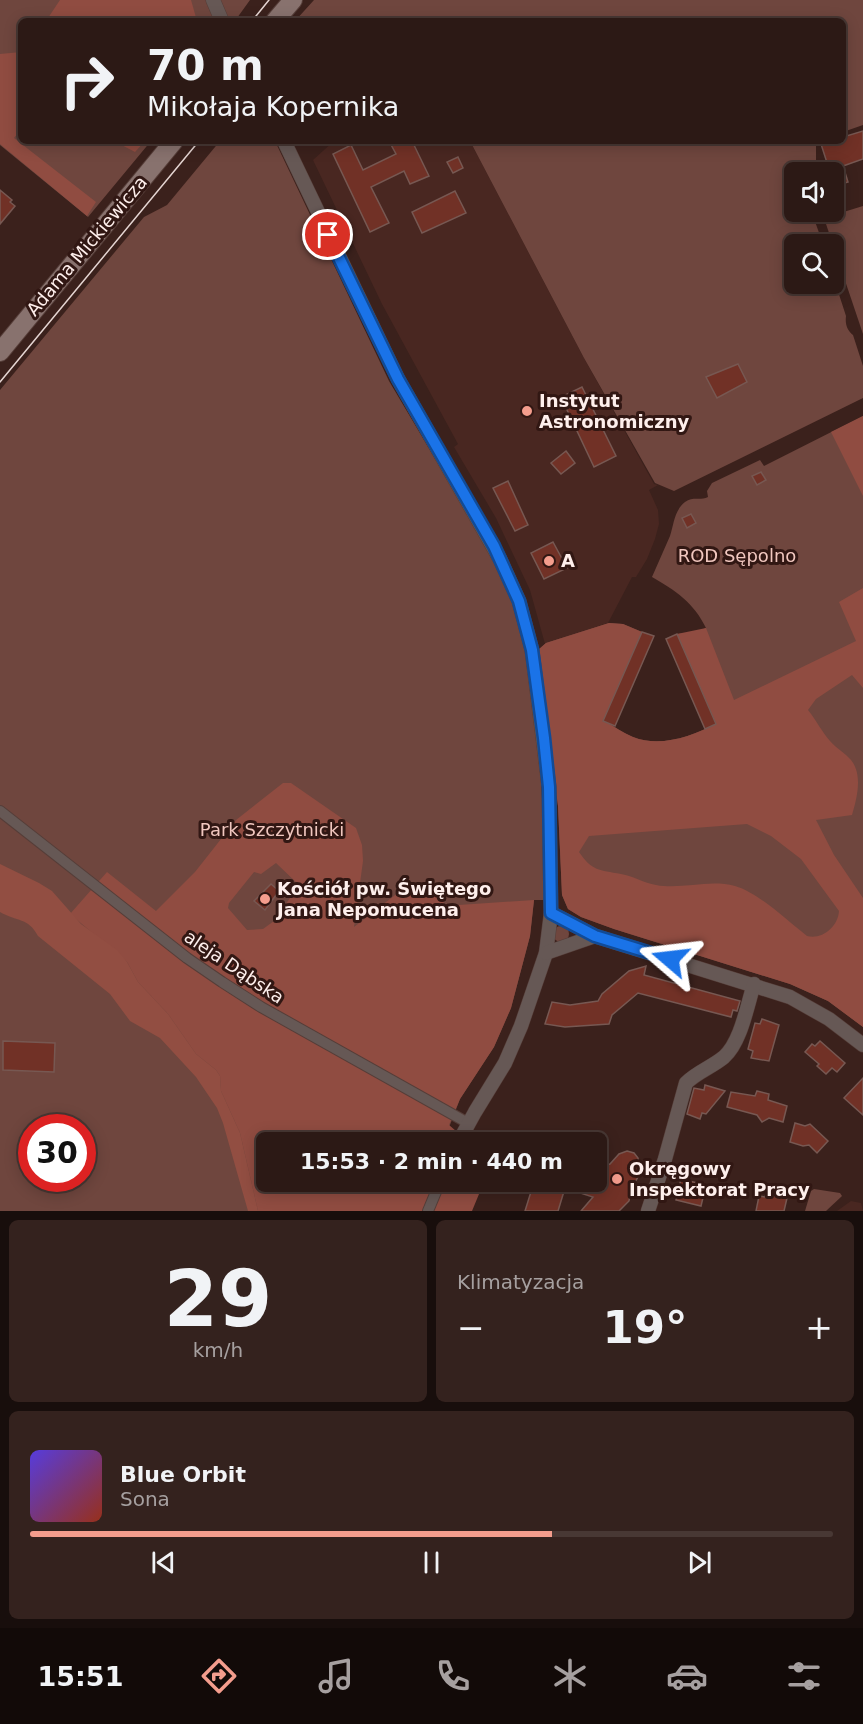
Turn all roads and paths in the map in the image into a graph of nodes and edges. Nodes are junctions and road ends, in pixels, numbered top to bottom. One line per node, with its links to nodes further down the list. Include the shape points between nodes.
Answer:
1 (213, 0): 3 (street)
2 (293, 0): 4 (main road)
3 (221, 18)
4 (278, 18)
5 (172, 144): 7 (main road, Adama Mickiewicza)
6 (285, 144): 9 (street, via 393,369 494,546 519,601 532,650 549,787)
7 (0, 352)
8 (0, 811): 14 (street, aleja Dąbska, via 222,982)
9 (551, 913): 10 (street); 11 (street)
10 (595, 936): 11 (street); 12 (street)
11 (546, 953): 14 (street, via 505,1063)
12 (754, 984): 13 (street, via 812,1008); 18 (street, via 735,1044 686,1083)
13 (863, 1045)
14 (468, 1123): 15 (street)
15 (464, 1132)
16 (436, 1192): 17 (street)
17 (428, 1211)
18 (648, 1211)

